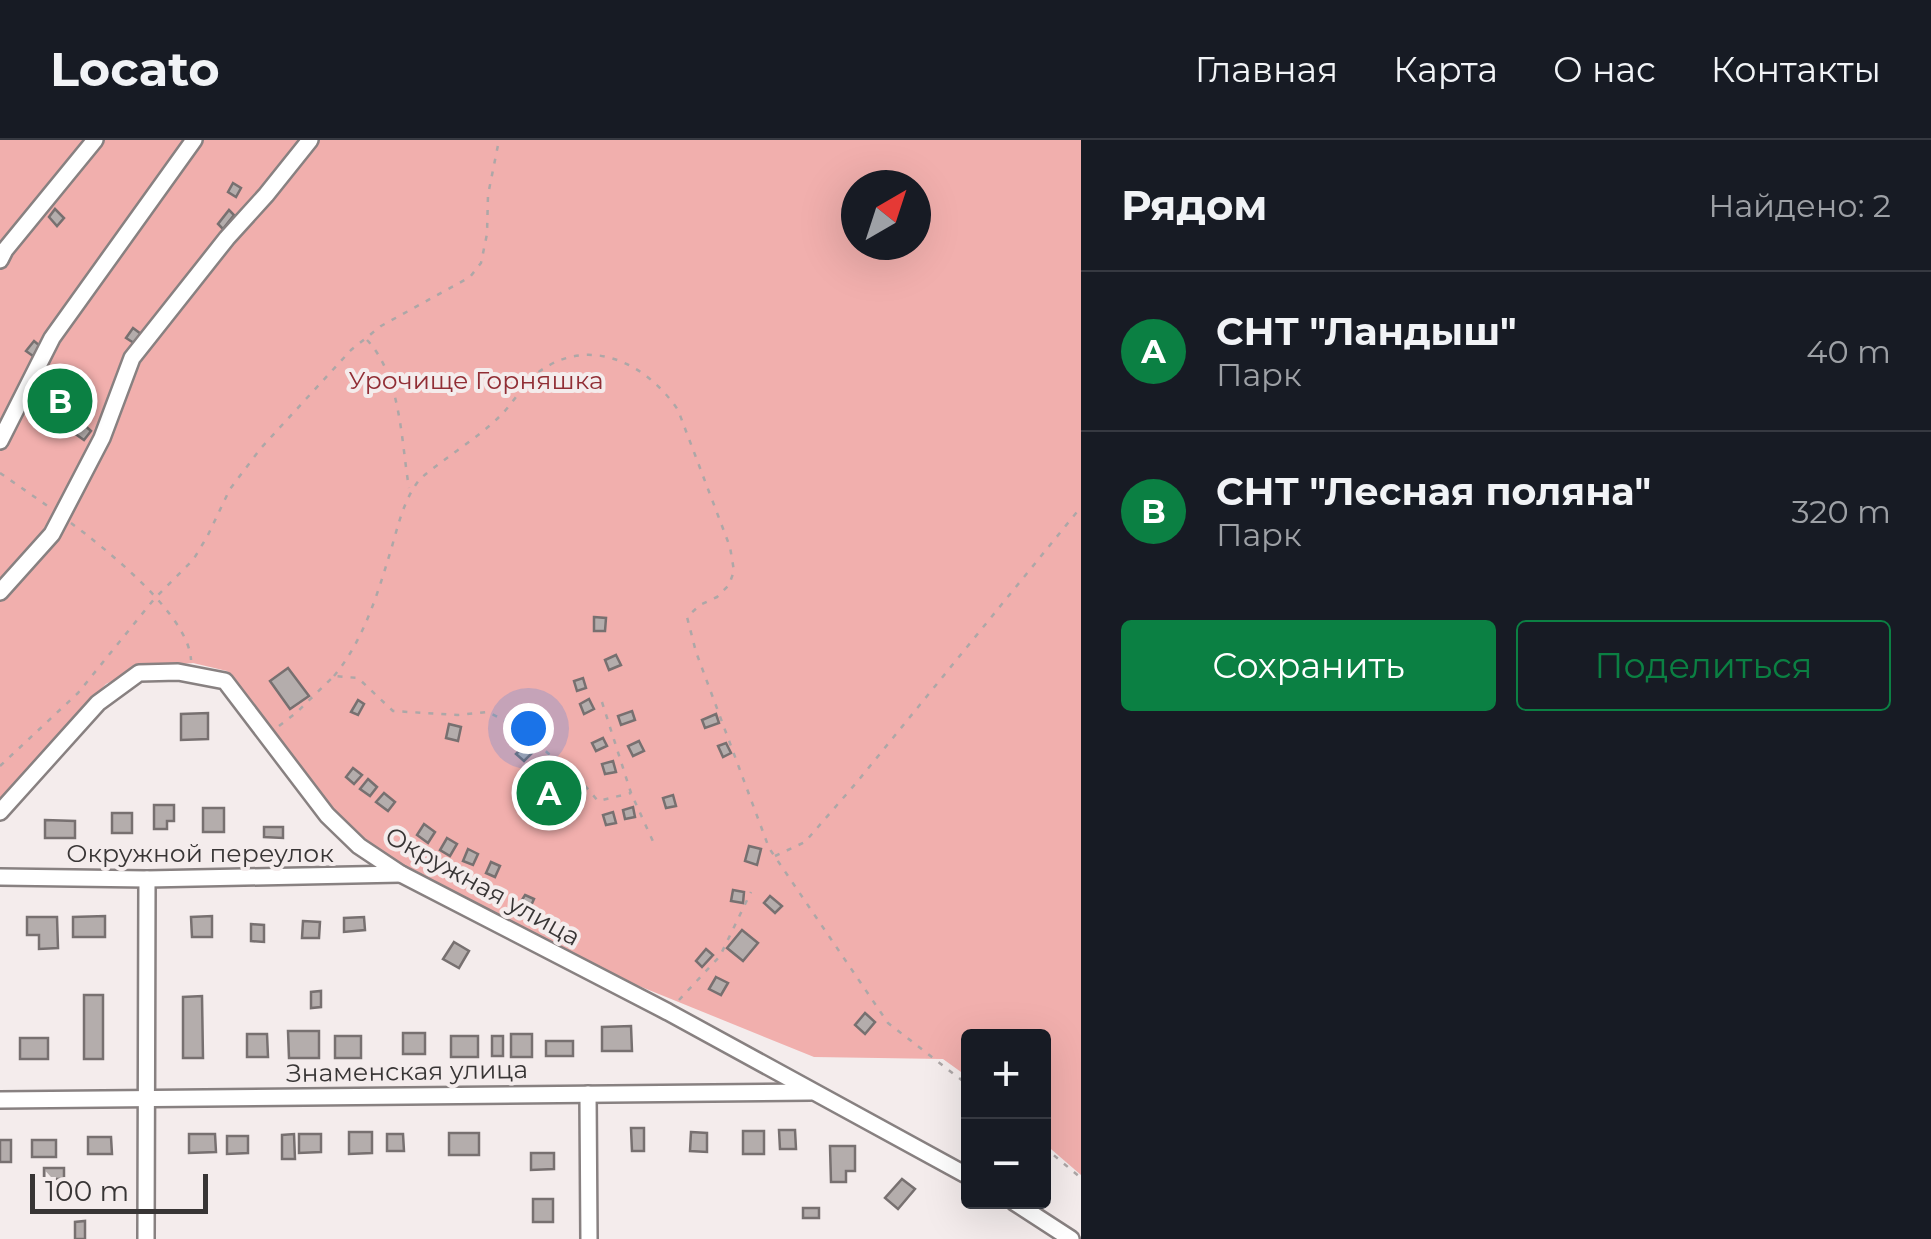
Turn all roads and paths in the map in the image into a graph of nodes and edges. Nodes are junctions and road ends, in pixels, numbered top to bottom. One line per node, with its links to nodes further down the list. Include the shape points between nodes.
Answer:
1 (95, 140): 5 (street)
2 (194, 140): 7 (street, via 52,338)
3 (310, 140): 11 (street, via 132,358)
4 (499, 140): 6 (path, via 481,263 470,277)
5 (0, 260)
6 (366, 338): 9 (path, via 390,376); 13 (path, via 261,448 230,488 193,560)
7 (0, 441)
8 (0, 473): 11 (path)
9 (410, 491): 15 (path, via 372,609); 22 (path, via 498,419 538,372 570,356 619,360 664,390 678,410 734,571 729,586 687,617)
10 (1081, 507): 22 (path, via 805,842)
11 (62, 516): 12 (street); 13 (path)
12 (0, 592)
13 (155, 598): 14 (path, via 180,627); 18 (path, via 78,693)
14 (192, 674): 17 (street, Окружная улица, via 225,681); 20 (street, Окружная улица, via 139,673 98,703)
15 (334, 676): 17 (path); 19 (path, via 358,678 393,711 488,712 543,748 598,801)
16 (602, 702): 19 (path)
17 (266, 736): 23 (street, Окружная улица, via 328,815)
18 (0, 766)
19 (632, 793): 21 (path)
20 (0, 812)
21 (656, 848)
22 (775, 856): 28 (path, via 888,1023)
23 (401, 874): 25 (street, Окружной переулок); 27 (street, Окружная улица)
24 (0, 877): 25 (street, Окружной переулок)
25 (147, 880): 31 (street)
26 (752, 892): 27 (path, via 720,956)
27 (668, 1012): 29 (street, Окружная улица)
28 (961, 1079)
29 (814, 1092): 30 (street, Знаменская улица); 34 (street, Окружная улица)
30 (588, 1094): 31 (street, Знаменская улица); 38 (street)
31 (146, 1099): 32 (street, Знаменская улица); 37 (street)
32 (0, 1100)
33 (1051, 1153): 35 (path)
34 (961, 1172)
35 (1081, 1178)
36 (1025, 1209): 39 (street)
37 (146, 1239)
38 (589, 1239)
39 (1070, 1239)

